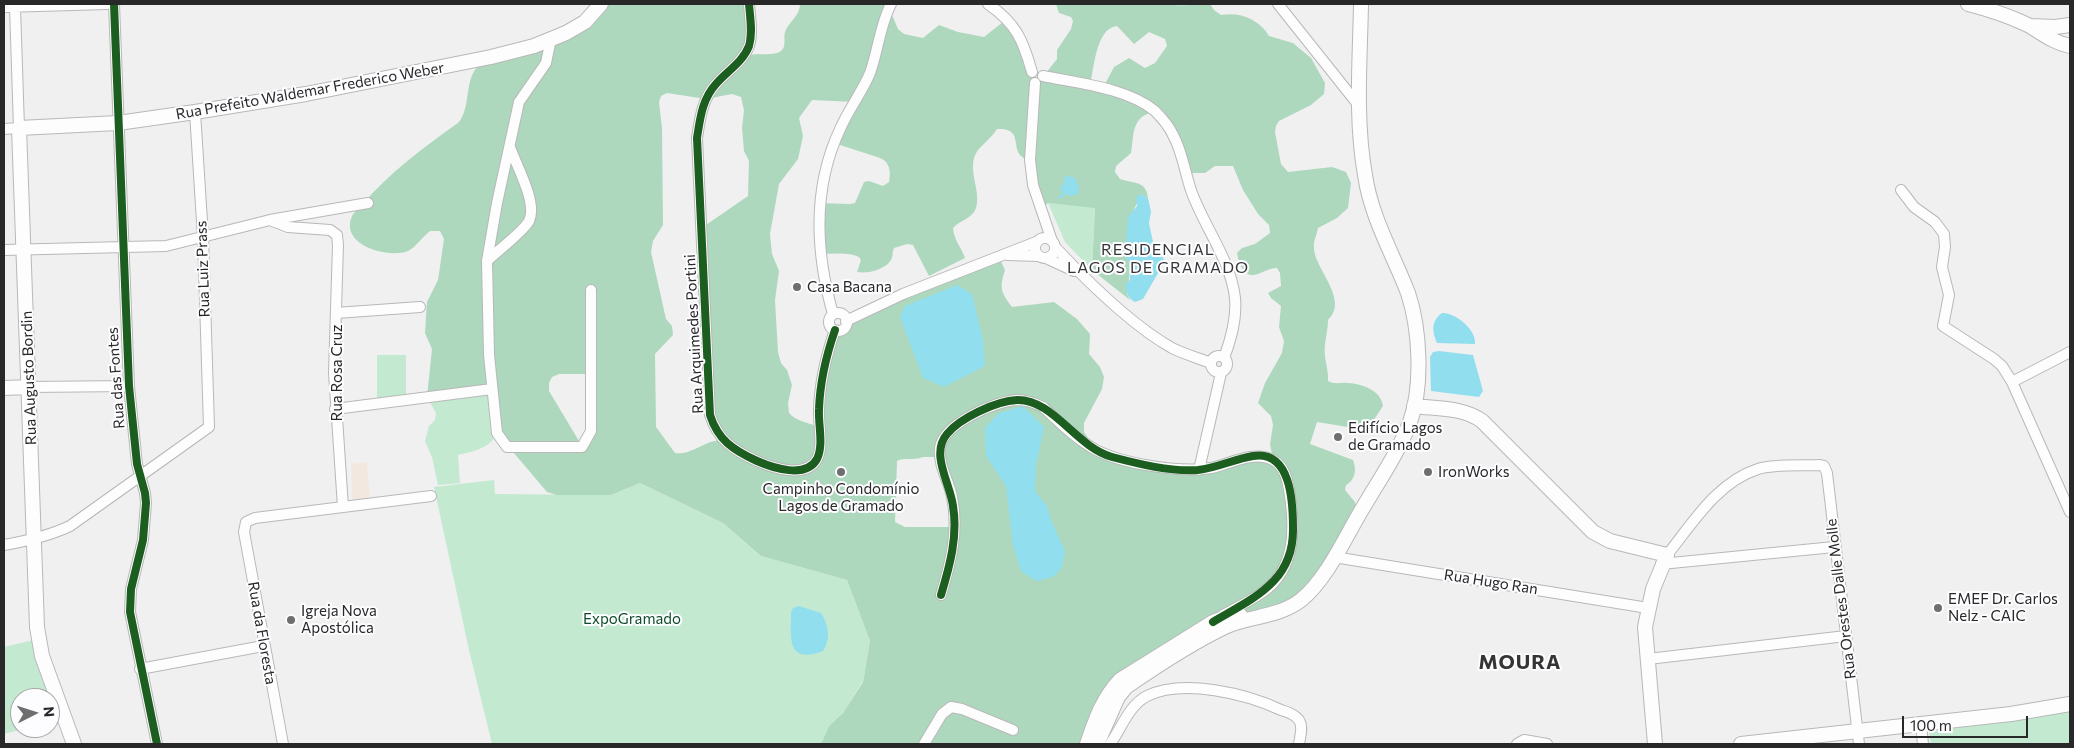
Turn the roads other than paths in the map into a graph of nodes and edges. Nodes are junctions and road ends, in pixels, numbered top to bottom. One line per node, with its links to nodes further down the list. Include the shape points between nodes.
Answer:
1 (107, 4): 11 (street)
2 (114, 4): 19 (street, Rua das Fontes)
3 (602, 4): 14 (street, Rua Prefeito Waldemar Frederico Weber, via 584,22)
4 (749, 4): 40 (street, Rua Arquimedes Portini, via 750,44 706,99 698,138 710,415 715,431 735,449 758,461 791,470 810,466 820,450 821,380)
5 (891, 4): 38 (street, via 869,74 827,162 818,203 821,253)
6 (988, 4): 16 (street, via 1004,15 1018,33 1032,72 1040,71)
7 (1278, 4): 17 (street)
8 (1361, 4): 17 (street)
9 (1968, 4): 12 (street)
10 (4, 7): 11 (street)
11 (15, 7): 21 (street, Rua Augusto Bordin)
12 (2028, 25): 13 (street); 15 (street, via 2050,39)
13 (2070, 25)
14 (551, 39): 18 (street, Rua Prefeito Waldemar Frederico Weber, via 491,57); 22 (street, via 546,63 520,102)
15 (2070, 46)
16 (1039, 80): 27 (street, via 1030,160); 42 (street, via 1103,89 1126,96 1143,103 1166,124 1179,150 1191,192 1232,282 1236,312)
17 (1360, 107): 50 (street, via 1362,153 1369,194 1413,311 1418,367)
18 (196, 112): 19 (street, Rua Prefeito Waldemar Frederico Weber); 26 (street, Rua Luiz Prass)
19 (118, 124): 21 (street, Rua Prefeito Waldemar Frederico Weber); 28 (street, Rua das Fontes)
20 (4, 128): 21 (street, Rua Prefeito Waldemar Frederico Weber)
21 (19, 128): 30 (street, Rua Augusto Bordin)
22 (509, 146): 33 (street); 33 (street, via 532,211 529,222)
23 (1901, 190): 45 (street, via 1914,207 1935,222 1944,234 1942,267 1949,296 1944,326 1994,359)
24 (368, 203): 25 (street)
25 (270, 220): 26 (street); 37 (street, Rua Rosa Cruz, via 288,227 330,230 337,235)
26 (203, 237): 28 (street, via 166,246); 53 (street, Rua Luiz Prass, via 209,427)
27 (1046, 242): 31 (street); 32 (street, via 1054,254); 32 (street, via 1034,250); 34 (street)
28 (123, 248): 30 (street); 46 (street, Rua das Fontes)
29 (4, 250): 30 (street)
30 (24, 250): 47 (street, Rua Augusto Bordin)
31 (1002, 255): 32 (street); 39 (street, via 902,294)
32 (1043, 257): 34 (street)
33 (487, 261): 49 (street, via 486,312)
34 (1079, 273): 43 (street, via 1153,336)
35 (592, 290): 49 (street, via 591,431 582,447 508,447 497,433)
36 (420, 307): 37 (street)
37 (336, 313): 51 (street, Rua Rosa Cruz)
38 (833, 314): 39 (street, via 840,313); 40 (street, via 829,323)
39 (846, 321): 40 (street, via 842,330)
40 (835, 330)
41 (2070, 352): 45 (street)
42 (1224, 358): 43 (street, via 1215,358); 44 (street, via 1227,366)
43 (1211, 363): 44 (street, via 1214,371)
44 (1221, 373): 52 (street)
45 (2012, 382): 56 (street)
46 (129, 386): 47 (street); 53 (street, Rua das Fontes)
47 (29, 387): 48 (street); 57 (street, Rua Augusto Bordin)
48 (4, 388)
49 (492, 389): 51 (street)
50 (1414, 406): 60 (street, via 1404,435); 61 (street, via 1471,413 1482,420 1592,532)
51 (335, 410): 55 (street, Rua Rosa Cruz)
52 (1198, 470): 62 (street, via 1181,470 1109,456 1084,442 1043,407 1026,401 1005,403 963,419 946,434 940,448 955,516 952,554); 64 (street, via 1258,456 1281,466 1288,484 1293,517 1290,557 1272,584)
53 (141, 475): 57 (street, via 70,526); 70 (street, Rua das Fontes, via 146,515 130,601)
54 (431, 496): 55 (street)
55 (343, 507): 68 (street, Rua da Floresta, via 246,522 244,532)
56 (2070, 512)
57 (35, 539): 58 (street); 76 (street, Rua Augusto Bordin, via 34,579 39,645)
58 (4, 545)
59 (1834, 547): 61 (street); 61 (street, Rua Orestes Dalle Molle, via 1824,466 1760,469 1720,491); 67 (street, Rua Orestes Dalle Molle)
60 (1334, 557): 63 (street, Rua Hugo Ran); 65 (street, via 1302,599 1291,607)
61 (1664, 559): 63 (street)
62 (941, 595)
63 (1648, 608): 69 (street, via 1645,627)
64 (1231, 613): 65 (street); 66 (street)
65 (1266, 616): 66 (street)
66 (1215, 626): 80 (street, via 1120,680 1110,690 1100,709); 81 (street, via 1126,687 1118,697)
67 (1846, 636): 69 (street); 74 (street, Rua Orestes Dalle Molle)
68 (263, 646): 70 (street); 78 (street, Rua da Floresta)
69 (1648, 659): 86 (street)
70 (140, 669): 77 (street, Rua das Fontes)
71 (2070, 704): 72 (street)
72 (1921, 724): 74 (street); 88 (street)
73 (1013, 730): 79 (street, via 951,707 942,714)
74 (1858, 738): 75 (street)
75 (1791, 742): 87 (street)
76 (74, 744)
77 (157, 744)
78 (283, 744)
79 (924, 744)
80 (1087, 744)
81 (1097, 744)
82 (1110, 744): 83 (street, via 1140,701 1148,696 1184,688 1240,695 1296,716 1302,728)
83 (1299, 744)
84 (1517, 744): 85 (street, via 1524,740)
85 (1547, 744)
86 (1655, 744)
87 (1742, 744)
88 (1923, 744)

